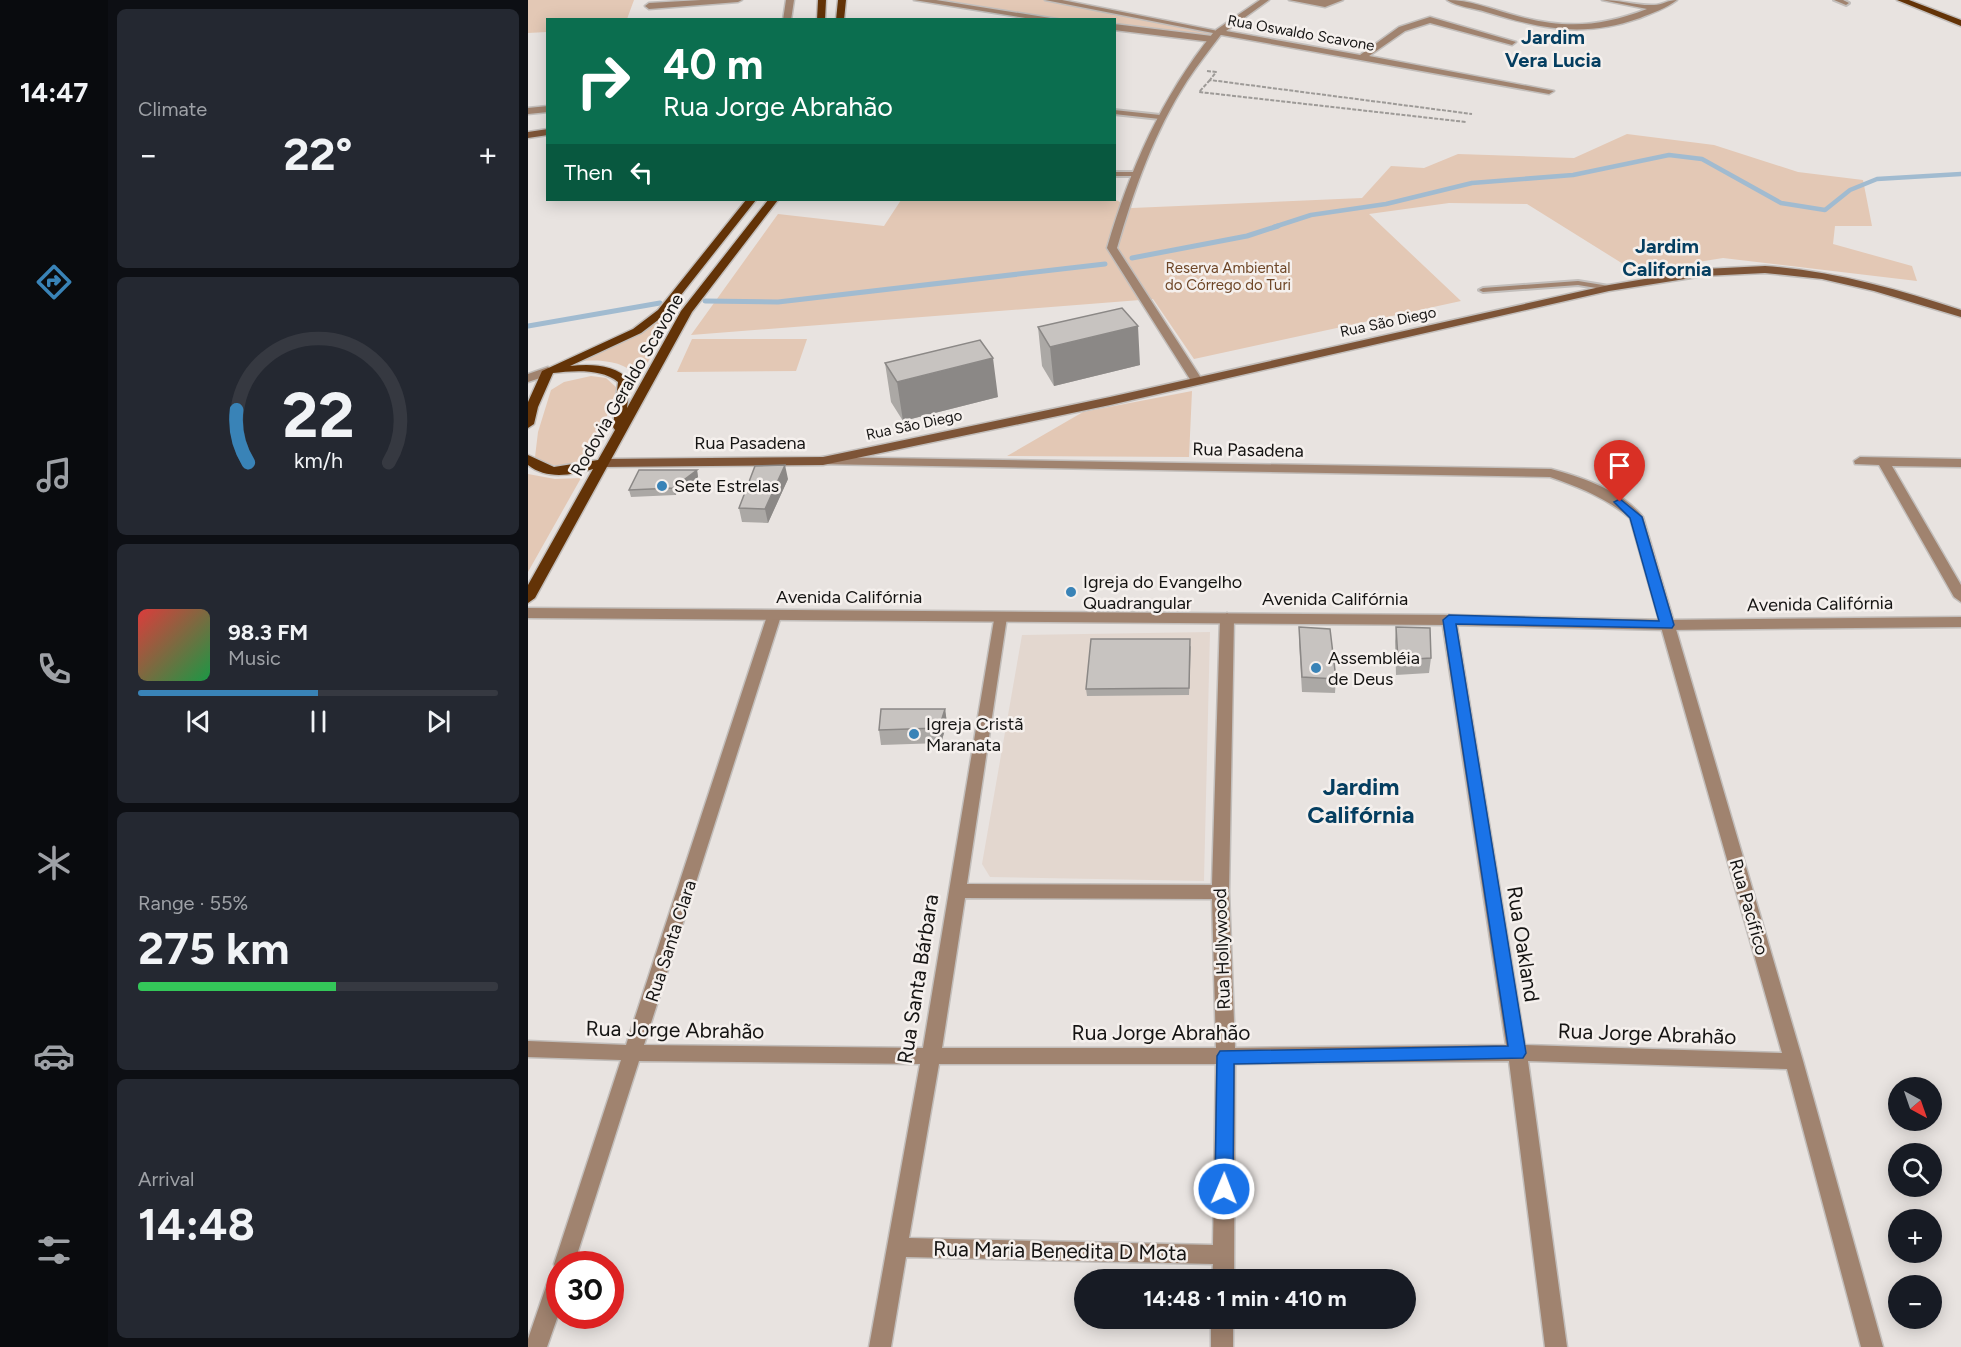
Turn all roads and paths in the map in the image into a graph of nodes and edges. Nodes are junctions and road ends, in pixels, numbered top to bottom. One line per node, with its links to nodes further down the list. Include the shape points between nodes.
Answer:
1 (738, 0): 16 (street)
2 (790, 0): 18 (street)
3 (822, 0): 19 (main road)
4 (842, 0): 20 (main road)
5 (918, 0): 21 (street)
6 (1049, 0): 24 (street, Rua Oswaldo Scavone)
7 (1265, 0): 24 (street)
8 (1293, 0): 9 (street, via 1325,4)
9 (1339, 0)
10 (1450, 0): 17 (street, via 1550,25 1586,28)
11 (1606, 0): 17 (street)
12 (1673, 0): 17 (street)
13 (1838, 0): 15 (lane)
14 (1901, 0): 22 (main road)
15 (1846, 3)
16 (649, 6)
17 (1657, 8)
18 (788, 18)
19 (821, 18)
20 (840, 18)
21 (1045, 18)
22 (1961, 23)
23 (1116, 27): 24 (street)
24 (1215, 35): 26 (street, Rua Oswaldo Scavone); 27 (street)
25 (1512, 42): 26 (street, via 1430,20 1389,36)
26 (1363, 57): 29 (street, Rua Oswaldo Scavone)
27 (1189, 69): 28 (path, via 1216,72); 34 (street)
28 (1210, 80): 33 (path); 35 (path, via 1198,92)
29 (1549, 91)
30 (546, 109): 31 (street)
31 (528, 111)
32 (1116, 112): 34 (lane)
33 (1472, 114)
34 (1160, 117): 41 (street)
35 (1466, 122)
36 (546, 124): 37 (main road)
37 (528, 126)
38 (546, 132): 39 (main road)
39 (528, 135)
40 (1116, 174): 41 (lane)
41 (1134, 174): 49 (street, via 1112,252)
42 (750, 201): 47 (main road, Rodovia Geraldo Scavone, via 662,312 637,330)
43 (772, 201): 51 (main road, Rodovia Geraldo Scavone, via 687,311)
44 (1609, 288): 45 (lane, via 1578,283); 46 (main road, Rua São Diego, via 1737,270 1805,273 1882,287); 49 (main road, Rua São Diego)
45 (1483, 290)
46 (1961, 314)
47 (548, 371): 48 (street); 50 (main road); 51 (main road, via 609,370 624,381)
48 (528, 378)
49 (1197, 381): 52 (main road, Rua São Diego)
50 (528, 424)
51 (616, 442): 58 (main road, Rodovia Geraldo Scavone)
52 (901, 444): 54 (main road, Rua São Diego); 56 (street, via 894,452)
53 (528, 459): 58 (main road, via 548,471 564,472)
54 (823, 461): 56 (street, Rua Pasadena); 58 (main road, Rua Pasadena)
55 (1860, 461): 57 (street)
56 (898, 462): 60 (street, Rua Pasadena, via 1551,473)
57 (1884, 462): 59 (street); 61 (street)
58 (602, 463): 62 (main road, Rodovia Geraldo Scavone)
59 (1961, 463)
60 (1594, 487): 69 (street, Rua Pacífico, via 1636,517)
61 (1961, 597)
62 (528, 598)
63 (528, 613): 64 (street, Avenida Califórnia)
64 (774, 616): 65 (street, Avenida Califórnia); 73 (street, Rua Santa Clara)
65 (1000, 617): 66 (street, Avenida Califórnia); 70 (street, Rua Santa Bárbara)
66 (1227, 618): 67 (street, Avenida Califórnia); 71 (street, Rua Hollywood)
67 (1449, 620): 69 (street, Avenida Califórnia); 74 (street, Rua Oakland)
68 (1961, 622): 69 (street, Avenida Califórnia)
69 (1667, 625): 77 (street, Rua Pacífico)
70 (956, 891): 71 (street); 75 (street, Rua Santa Bárbara)
71 (1220, 892): 76 (street, Rua Hollywood)
72 (528, 1049): 73 (street, Rua Jorge Abrahão)
73 (635, 1053): 75 (street, Rua Jorge Abrahão); 79 (street, Rua Santa Clara)
74 (1517, 1053): 76 (street, Rua Jorge Abrahão); 77 (street, Rua Jorge Abrahão); 87 (street, Rua Oakland)
75 (932, 1056): 76 (street, Rua Jorge Abrahão); 78 (street, Rua Santa Bárbara)
76 (1226, 1056): 80 (street, Rua Hollywood)
77 (1794, 1062): 88 (street, Rua Pacífico)
78 (896, 1247): 80 (street, Rua Maria Benedita D Mota); 85 (street, Rua Santa Bárbara)
79 (568, 1251)
80 (1223, 1255): 81 (street, Rua Hollywood)
81 (1223, 1269)
82 (546, 1318): 84 (street)
83 (1222, 1329): 86 (street)
84 (536, 1347)
85 (879, 1347)
86 (1222, 1347)
87 (1556, 1347)
88 (1872, 1347)

